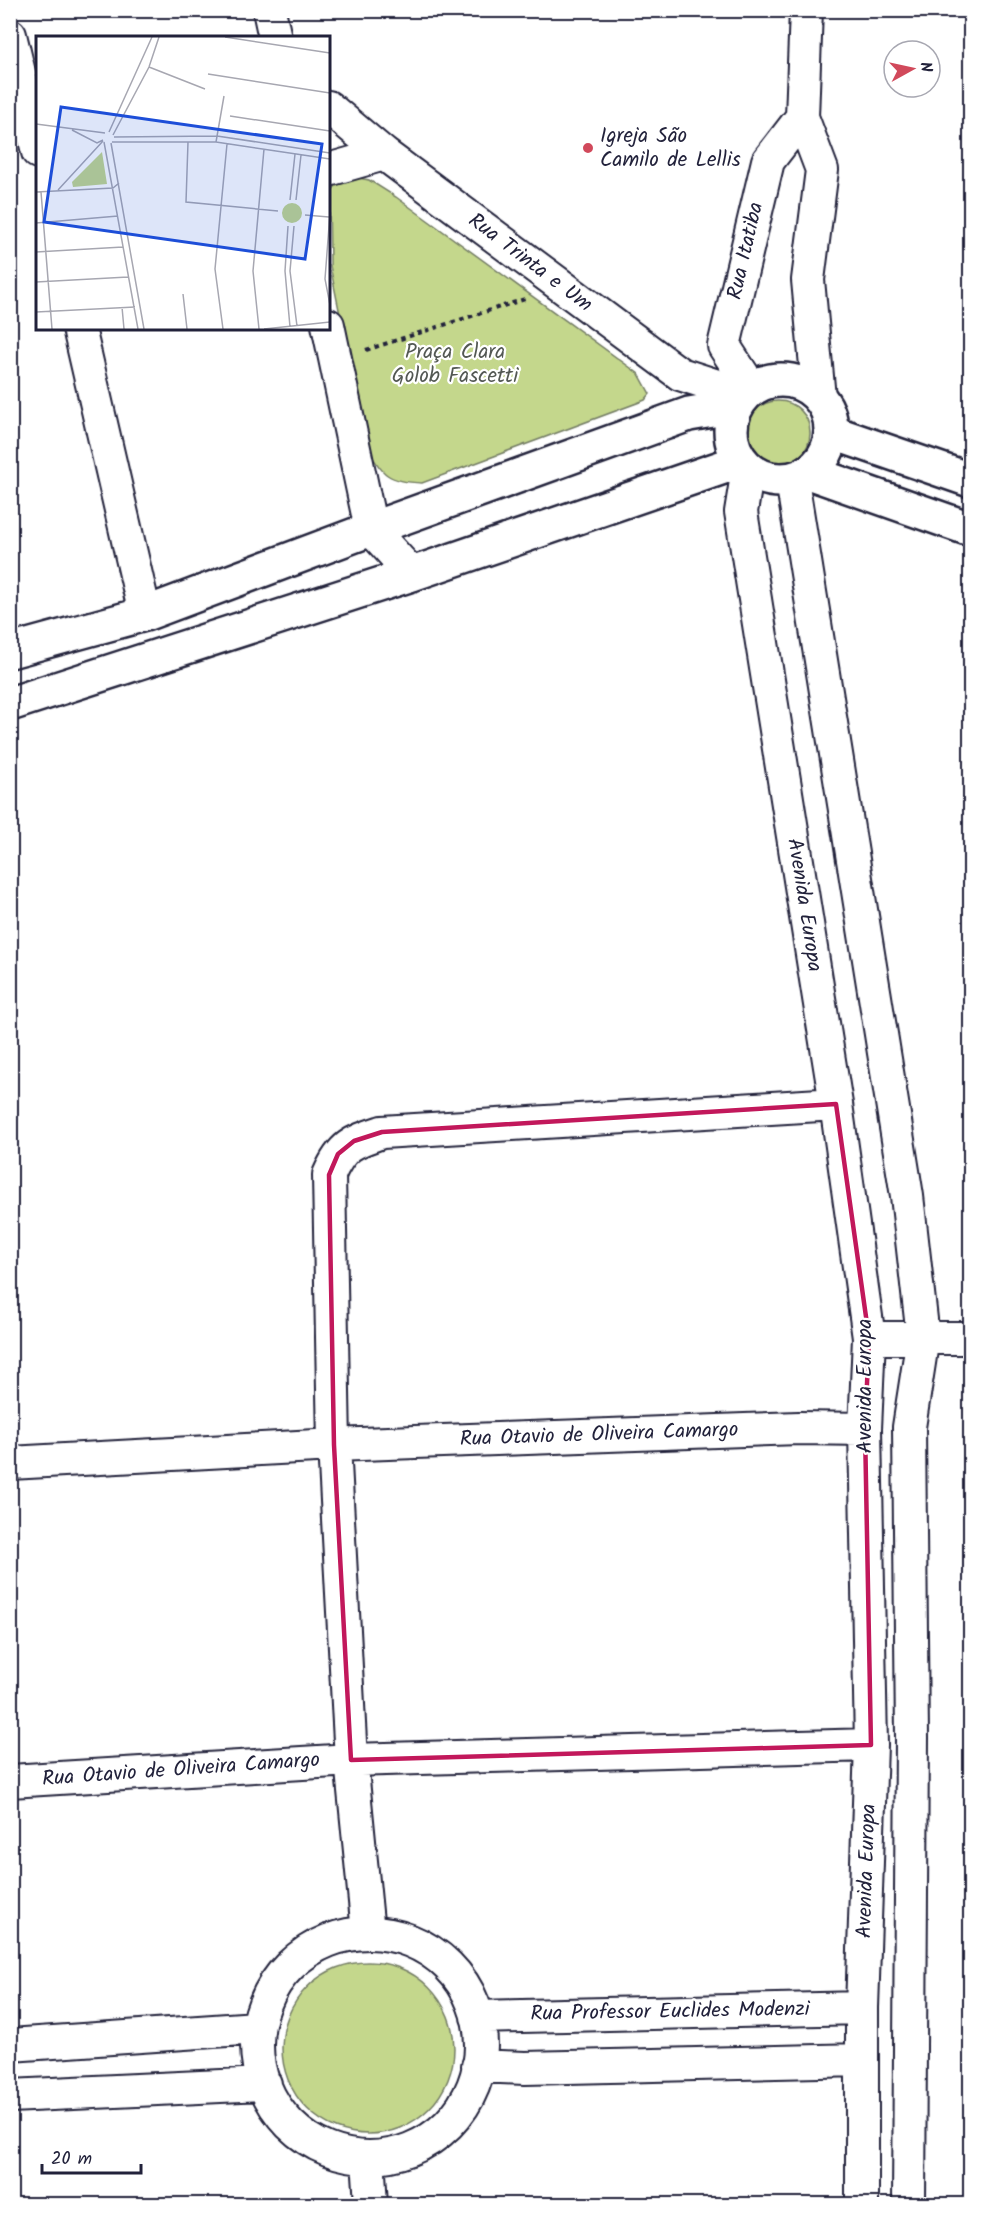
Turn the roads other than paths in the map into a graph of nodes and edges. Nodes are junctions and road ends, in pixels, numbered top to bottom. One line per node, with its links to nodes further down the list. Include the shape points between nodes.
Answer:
1 (268, 10): 4 (street)
2 (806, 10): 6 (street)
3 (10, 35): 7 (street)
4 (274, 36)
5 (330, 109): 8 (street, Rua Trinta e Um)
6 (802, 117): 12 (street, Rua Itatiba, via 768,162 724,346); 13 (street, via 822,170 808,280)
7 (36, 144)
8 (384, 154): 9 (street); 12 (street, Rua Trinta e Um, via 680,374)
9 (330, 169)
10 (79, 330): 21 (street)
11 (329, 330): 18 (street)
12 (744, 397): 13 (main road, via 780,380 795,382); 15 (main road, via 731,420 730,434); 18 (main road)
13 (819, 398): 14 (main road, via 826,408)
14 (831, 432): 16 (main road, via 820,462); 17 (main road)
15 (745, 465): 16 (main road, via 776,481); 20 (main road); 24 (street, Avenida Europa, via 741,512)
16 (800, 476): 19 (main road); 25 (street, Avenida Europa, via 907,1196)
17 (970, 480)
18 (371, 529): 20 (street); 21 (main road)
19 (970, 529)
20 (412, 574): 23 (main road)
21 (145, 614): 22 (main road)
22 (10, 651)
23 (10, 704)
24 (836, 1104): 26 (street, Avenida Europa); 29 (street, Rua Otavio de Oliveira Camargo, via 382,1132 354,1141 338,1154 329,1175)
25 (923, 1337): 26 (street); 27 (street); 46 (street, Avenida Europa, via 909,1427)
26 (869, 1338): 28 (street, Avenida Europa)
27 (970, 1338)
28 (865, 1429): 29 (street, Rua Otavio de Oliveira Camargo); 31 (street, Avenida Europa)
29 (334, 1445): 30 (street, Rua Otavio de Oliveira Camargo); 32 (street, Rua Otavio de Oliveira Camargo)
30 (10, 1463)
31 (871, 1745): 32 (street, Rua Otavio de Oliveira Camargo); 35 (street, Avenida Europa)
32 (351, 1760): 33 (street, Rua Otavio de Oliveira Camargo); 34 (street, Rua Otavio de Oliveira Camargo)
33 (10, 1781)
34 (368, 1932): 36 (street, via 413,1941 442,1959 464,1985); 37 (street, via 346,1934 314,1946 287,1967 268,1995)
35 (862, 2008): 36 (street, Rua Professor Euclides Modenzi); 39 (street, Avenida Europa)
36 (477, 2017): 40 (street, via 481,2052)
37 (257, 2028): 38 (street); 41 (street, via 258,2066)
38 (10, 2045)
39 (862, 2060): 40 (street); 45 (street, Avenida Europa)
40 (478, 2066): 43 (street, via 473,2086 456,2115 432,2138 402,2153)
41 (265, 2084): 42 (street); 43 (street, via 272,2102 297,2132 330,2151)
42 (10, 2096)
43 (368, 2158): 44 (street)
44 (371, 2205)
45 (862, 2205)
46 (909, 2205)

